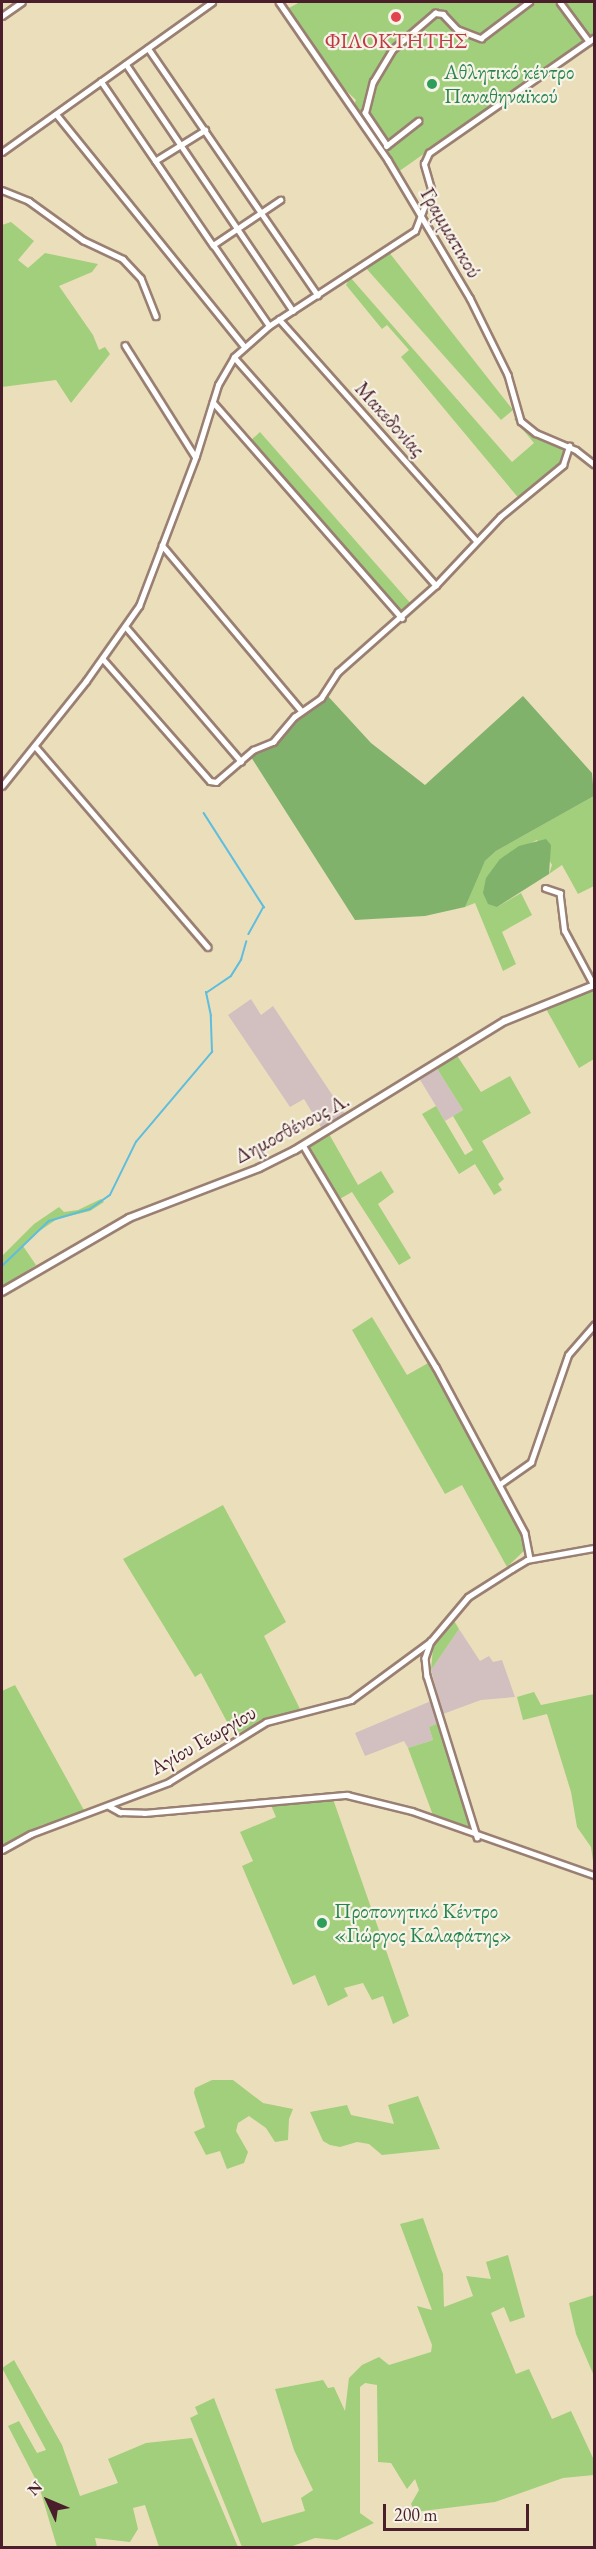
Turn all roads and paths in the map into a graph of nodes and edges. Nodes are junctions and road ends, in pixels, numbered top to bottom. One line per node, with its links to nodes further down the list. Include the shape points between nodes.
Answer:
1 (22, 2): 6 (street)
2 (212, 2): 9 (street)
3 (279, 2): 21 (street, Γραμματικού)
4 (529, 2): 13 (street, via 481,38 435,13 392,50 373,82 365,113 387,146)
5 (560, 2): 8 (street)
6 (2, 16)
7 (594, 38): 8 (street)
8 (589, 41): 21 (street, via 429,153 424,166 432,185)
9 (148, 48): 10 (street); 14 (street)
10 (126, 64): 11 (street); 15 (street)
11 (101, 81): 12 (street); 17 (street)
12 (57, 115): 16 (street); 30 (street)
13 (419, 121)
14 (205, 130): 15 (street); 20 (street)
15 (180, 145): 17 (street); 22 (street)
16 (2, 152)
17 (155, 161): 23 (street)
18 (2, 190): 26 (street, via 29,201 83,240 123,259 141,278)
19 (280, 200): 20 (street)
20 (262, 212): 22 (street); 24 (street)
21 (422, 217): 24 (street, via 411,234); 33 (street, Γραμματικού, via 508,375 521,421 536,433)
22 (238, 228): 23 (street); 25 (street)
23 (213, 245): 28 (street)
24 (318, 296): 25 (street)
25 (292, 310): 27 (street)
26 (156, 316)
27 (279, 319): 28 (street); 36 (street, Μακεδονίας)
28 (269, 326): 30 (street)
29 (124, 345): 34 (street)
30 (244, 346): 31 (street)
31 (234, 357): 32 (street); 38 (street)
32 (213, 402): 34 (street); 39 (street)
33 (569, 446): 35 (street, Γραμματικού); 36 (street, via 563,465)
34 (196, 456): 37 (street)
35 (594, 464)
36 (476, 540): 38 (street)
37 (162, 546): 40 (street, via 147,590); 42 (street)
38 (436, 585): 39 (street)
39 (402, 618): 42 (street, via 349,661 321,698)
40 (126, 627): 41 (street); 44 (street)
41 (103, 659): 43 (street); 44 (street, via 212,784)
42 (302, 711): 44 (street, via 273,742)
43 (35, 746): 45 (street); 47 (street)
44 (241, 760)
45 (2, 786)
46 (545, 888): 48 (street, via 560,893 565,931)
47 (208, 947)
48 (594, 985): 49 (street, Δημοσθένους Λ., via 505,1021)
49 (303, 1145): 50 (street, Δημοσθένους Λ., via 259,1168 129,1218); 52 (street, via 436,1367)
50 (2, 1292)
51 (594, 1324): 52 (street, via 568,1355 531,1462)
52 (500, 1484): 54 (street, via 525,1533)
53 (594, 1548): 54 (street, Αγίου Γεωργίου)
54 (530, 1559): 55 (street, Αγίου Γεωργίου, via 468,1597)
55 (431, 1641): 56 (street, Αγίου Γεωργίου, via 351,1700 266,1722 171,1780); 57 (street, via 425,1658 427,1676)
56 (109, 1806): 57 (street, via 120,1812 144,1813 347,1795 412,1811); 58 (street, Αγίου Γεωργίου, via 31,1834)
57 (477, 1837): 59 (street)
58 (2, 1850)
59 (594, 1875)

